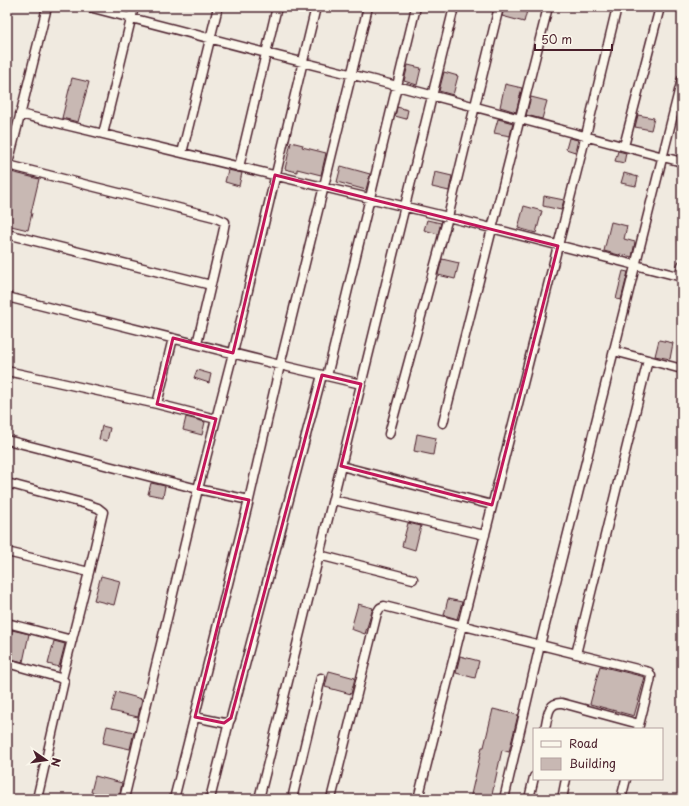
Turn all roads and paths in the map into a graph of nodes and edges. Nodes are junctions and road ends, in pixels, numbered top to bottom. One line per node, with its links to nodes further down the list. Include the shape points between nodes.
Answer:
1 (47, 7): 23 (street)
2 (89, 7): 14 (street)
3 (134, 7): 14 (street)
4 (218, 7): 15 (street)
5 (277, 7): 16 (street)
6 (316, 7): 17 (street)
7 (368, 7): 18 (street)
8 (416, 7): 20 (street)
9 (454, 7): 21 (street)
10 (499, 7): 22 (street)
11 (548, 7): 24 (street)
12 (617, 7): 26 (street)
13 (660, 7): 27 (street)
14 (132, 18): 15 (street); 25 (street)
15 (210, 39): 16 (street); 28 (street)
16 (266, 53): 17 (street); 32 (street)
17 (303, 62): 18 (street); 33 (street)
18 (352, 74): 20 (street); 34 (street)
19 (682, 79): 29 (street)
20 (397, 86): 21 (street); 35 (street)
21 (433, 95): 22 (street); 36 (street)
22 (475, 106): 24 (street); 37 (street)
23 (20, 114): 25 (street); 31 (street)
24 (520, 118): 26 (street); 38 (street)
25 (103, 134): 28 (street)
26 (586, 135): 27 (street); 40 (street)
27 (624, 146): 29 (street)
28 (182, 153): 32 (street)
29 (663, 157): 30 (street); 41 (street)
30 (682, 162)
31 (7, 166): 44 (street, via 223,220 225,226)
32 (239, 167): 33 (street)
33 (275, 175): 34 (street); 49 (street)
34 (323, 187): 35 (street); 51 (street)
35 (370, 198): 36 (street); 54 (street)
36 (405, 207): 37 (street); 55 (street)
37 (448, 217): 38 (street); 59 (street)
38 (492, 230): 40 (street); 58 (street)
39 (7, 234): 44 (street)
40 (558, 246): 41 (street); 66 (street)
41 (636, 265): 43 (street); 48 (street)
42 (682, 265): 43 (street)
43 (680, 277)
44 (211, 285): 47 (street)
45 (7, 297): 46 (street)
46 (173, 338): 47 (street); 56 (street)
47 (197, 344): 49 (street)
48 (614, 351): 50 (street); 75 (street)
49 (234, 353): 51 (street); 57 (street)
50 (648, 360): 52 (street); 76 (street)
51 (280, 365): 54 (street); 64 (street)
52 (682, 369)
53 (7, 371): 56 (street)
54 (324, 375): 55 (street); 81 (street)
55 (362, 384): 61 (street)
56 (157, 404): 57 (street)
57 (216, 419): 63 (street)
58 (443, 424)
59 (390, 434)
60 (7, 440): 63 (street)
61 (341, 466): 65 (street); 66 (street)
62 (7, 483): 70 (street, via 86,504 103,512)
63 (198, 489): 64 (street); 88 (street)
64 (249, 500): 80 (street)
65 (333, 500): 67 (street); 69 (street)
66 (492, 504): 67 (street)
67 (485, 535): 73 (street)
68 (7, 552): 70 (street)
69 (319, 555): 71 (street); 91 (street)
70 (90, 572): 74 (street)
71 (413, 579)
72 (7, 623): 74 (street)
73 (462, 625): 75 (street); 93 (street, via 384,606 380,608); 94 (street)
74 (72, 640): 79 (street)
75 (540, 645): 76 (street); 95 (street)
76 (576, 654): 82 (street, via 648,672 651,676)
77 (7, 663): 79 (street)
78 (321, 678): 92 (street)
79 (62, 679): 87 (street, via 64,685)
80 (195, 717): 81 (street); 89 (street)
81 (229, 722): 90 (street)
82 (639, 727): 83 (street, via 556,703 552,704)
83 (545, 728)
84 (533, 780): 96 (street)
85 (566, 780): 97 (street)
86 (626, 780): 98 (street)
87 (37, 799)
88 (124, 799)
89 (174, 799)
90 (210, 799)
91 (259, 799)
92 (292, 799)
93 (331, 799)
94 (418, 799)
95 (504, 799)
96 (529, 799)
97 (562, 799)
98 (621, 799)

